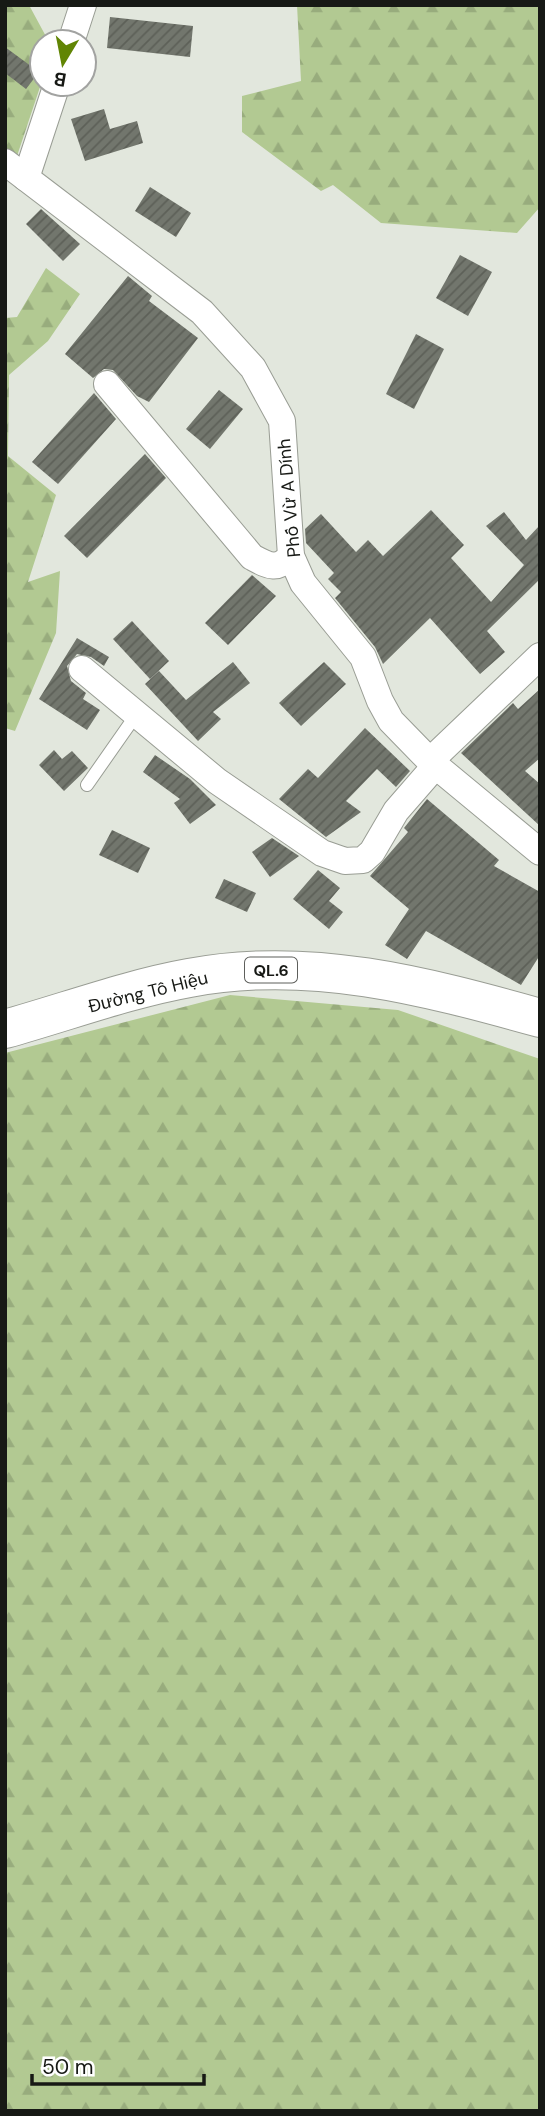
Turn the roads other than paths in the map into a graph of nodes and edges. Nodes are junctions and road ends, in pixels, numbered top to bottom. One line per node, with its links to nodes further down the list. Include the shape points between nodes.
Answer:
1 (83, 5): 2 (street)
2 (76, 28)
3 (52, 98): 5 (street)
4 (5, 162): 5 (street, Phố Vừ A Dính)
5 (26, 178): 7 (street, Phố Vừ A Dính, via 202,312 253,368 282,421)
6 (107, 384): 7 (street, via 252,557 271,567 282,565)
7 (291, 556): 11 (street, Phố Vừ A Dính, via 303,583 363,657 391,721)
8 (540, 656): 11 (street)
9 (82, 669): 10 (street)
10 (136, 715): 11 (street, via 227,789 322,853 345,861 363,860 372,852); 12 (lane)
11 (433, 763): 13 (street, Phố Vừ A Dính)
12 (87, 785)
13 (540, 852)
14 (540, 1018): 15 (highway, Đường Tô Hiệu / QL.6, via 405,982 331,972 262,970 189,978)
15 (5, 1030)

